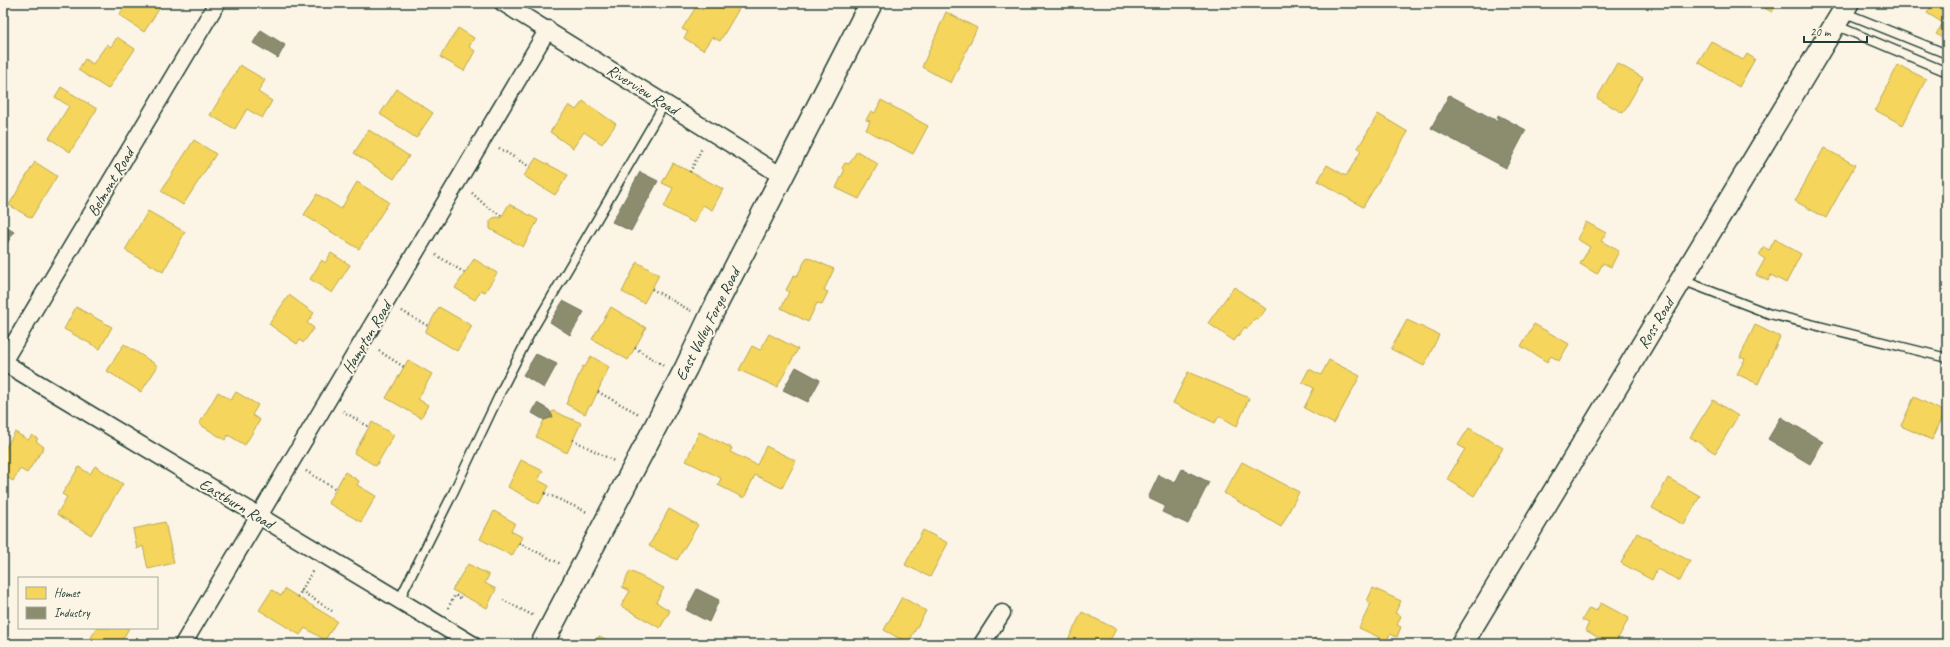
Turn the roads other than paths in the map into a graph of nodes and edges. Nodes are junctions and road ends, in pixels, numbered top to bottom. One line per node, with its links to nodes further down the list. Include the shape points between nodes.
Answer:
1 (217, 3): 12 (street, Belmont Road)
2 (503, 3): 5 (street, Riverview Road)
3 (871, 3): 9 (main road, East Valley Forge Road)
4 (1842, 13): 6 (lane); 7 (lane); 10 (street, Ross Road)
5 (548, 29): 8 (street, Riverview Road); 13 (street, Hampton Road)
6 (1947, 54)
7 (1947, 72)
8 (665, 103): 9 (street, Riverview Road); 14 (lane, via 530,334)
9 (782, 176): 16 (main road, East Valley Forge Road)
10 (1681, 280): 11 (lane, via 1770,314); 20 (street, Ross Road)
11 (1947, 358)
12 (3, 362): 13 (street, Eastburn Road)
13 (260, 516): 14 (street, Eastburn Road); 17 (street, Hampton Road)
14 (399, 600): 18 (street, Eastburn Road)
15 (1002, 613): 19 (street)
16 (547, 635)
17 (183, 644)
18 (472, 644)
19 (982, 644)
20 (1462, 644)

